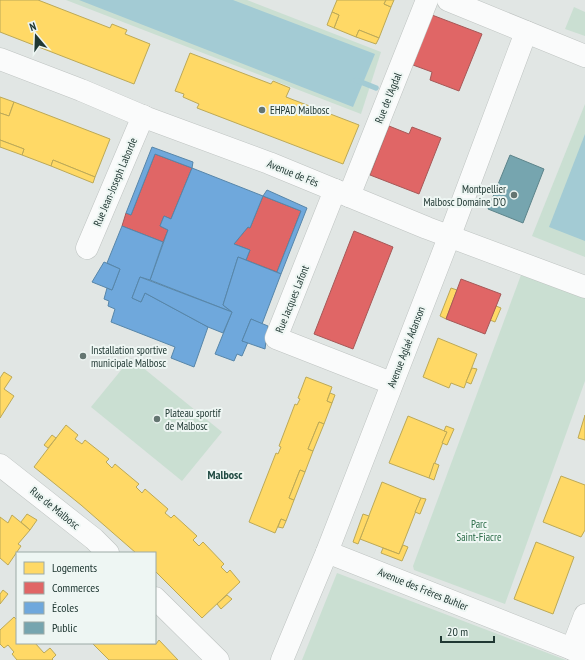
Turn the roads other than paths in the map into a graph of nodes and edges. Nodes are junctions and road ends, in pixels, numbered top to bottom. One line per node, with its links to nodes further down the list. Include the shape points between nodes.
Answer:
1 (427, 0): 7 (street, Rue de l'Agdal)
2 (448, 0): 3 (street)
3 (526, 32): 4 (street); 8 (street, Avenue Aglaé Adanson)
4 (585, 56)
5 (0, 60): 6 (street, Avenue de Fès)
6 (143, 116): 7 (street, Avenue de Fès); 9 (street, Rue Jean-Joseph Laborde)
7 (342, 193): 8 (street, Avenue de Fès); 11 (street, Rue Jacques Lafont, via 276,338)
8 (449, 236): 10 (street, Avenue de Fès); 11 (street, Avenue Aglaé Adanson)
9 (87, 248)
10 (585, 287)
11 (391, 383): 14 (street, Avenue Aglaé Adanson)
12 (0, 465): 13 (street, Rue de Malbosc)
13 (107, 552)
14 (327, 552): 17 (street, Avenue des Frères Buhler); 19 (street, Avenue Aglaé Adanson)
15 (156, 599): 18 (street)
16 (585, 615): 17 (street)
17 (578, 652)
18 (218, 660)
19 (282, 660)

